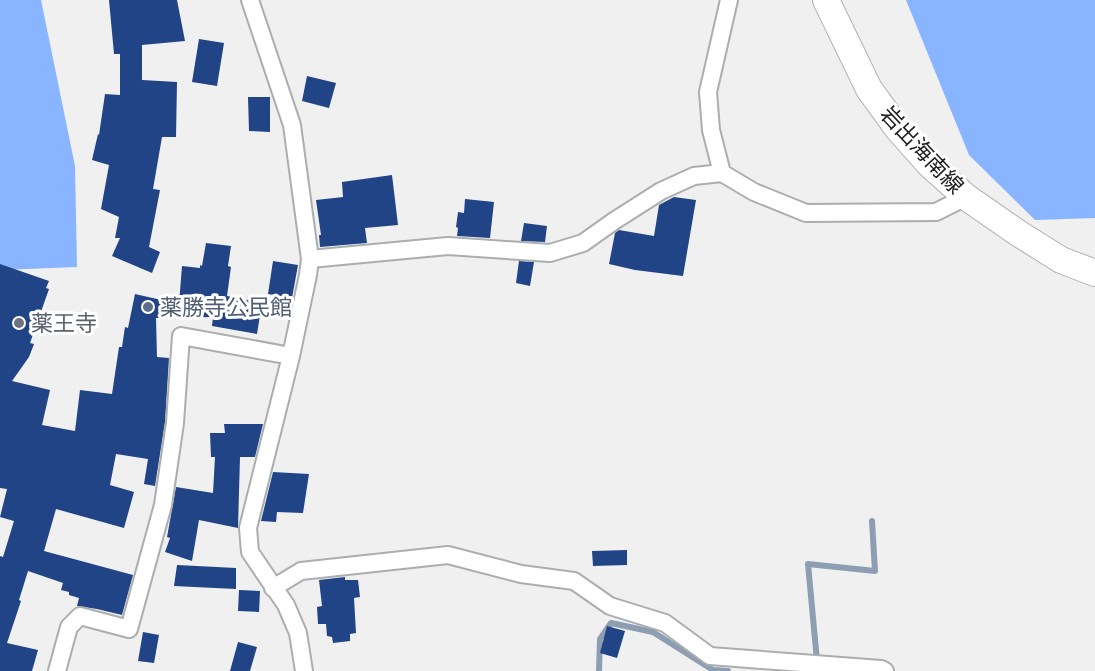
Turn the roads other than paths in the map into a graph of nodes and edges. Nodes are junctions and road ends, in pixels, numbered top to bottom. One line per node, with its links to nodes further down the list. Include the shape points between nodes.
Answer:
1 (250, 0): 6 (street, via 292,126)
2 (729, 0): 4 (street, via 708,92 711,130)
3 (826, 0): 5 (main road, 岩出海南線, via 868,89 924,158)
4 (722, 173): 5 (street, via 754,192 806,213 936,212); 6 (street, via 694,176 661,191 583,243 550,254 448,246)
5 (966, 197): 7 (main road, 岩出海南線, via 1061,260)
6 (310, 259): 8 (street)
7 (1095, 273)
8 (291, 356): 9 (street, via 248,528 250,552); 10 (street, via 181,336 175,423 162,505 129,629 80,616 69,627)
9 (273, 588): 11 (street, via 286,604 298,633); 12 (street, via 301,571 448,555 521,574 574,581 610,606 665,623 710,656)
10 (57, 671)
11 (304, 671)
12 (885, 671)

